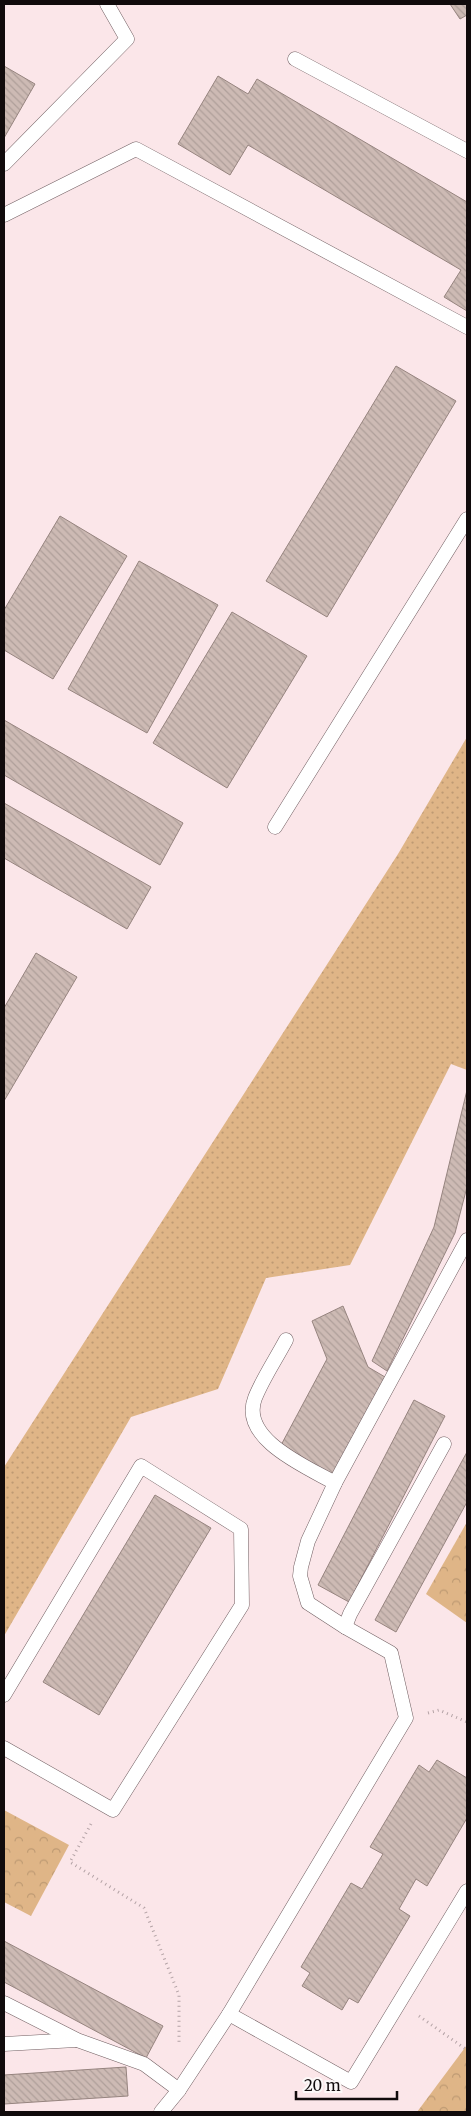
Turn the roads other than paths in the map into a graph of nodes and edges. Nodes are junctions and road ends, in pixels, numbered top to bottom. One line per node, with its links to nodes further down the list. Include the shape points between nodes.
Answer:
1 (107, 4): 4 (lane, via 127,40)
2 (295, 59): 3 (lane)
3 (467, 151)
4 (4, 164)
5 (4, 215): 6 (lane, via 136,149)
6 (467, 327)
7 (467, 520): 8 (lane)
8 (275, 827)
9 (467, 1240): 12 (lane)
10 (286, 1340): 12 (lane, via 255,1399 253,1414 261,1435 278,1450)
11 (444, 1444): 13 (lane)
12 (335, 1484): 13 (lane, via 308,1542 300,1576 308,1603)
13 (345, 1628): 18 (lane, via 391,1653 406,1718)
14 (4, 1695): 15 (lane, via 141,1466 240,1529 242,1605 113,1810)
15 (4, 1748)
16 (467, 1891): 18 (lane, via 351,2082)
17 (4, 2003): 19 (lane)
18 (230, 2014): 21 (lane)
19 (77, 2040): 20 (lane); 21 (lane, via 144,2064)
20 (4, 2044)
21 (179, 2090): 22 (lane)
22 (161, 2112)

